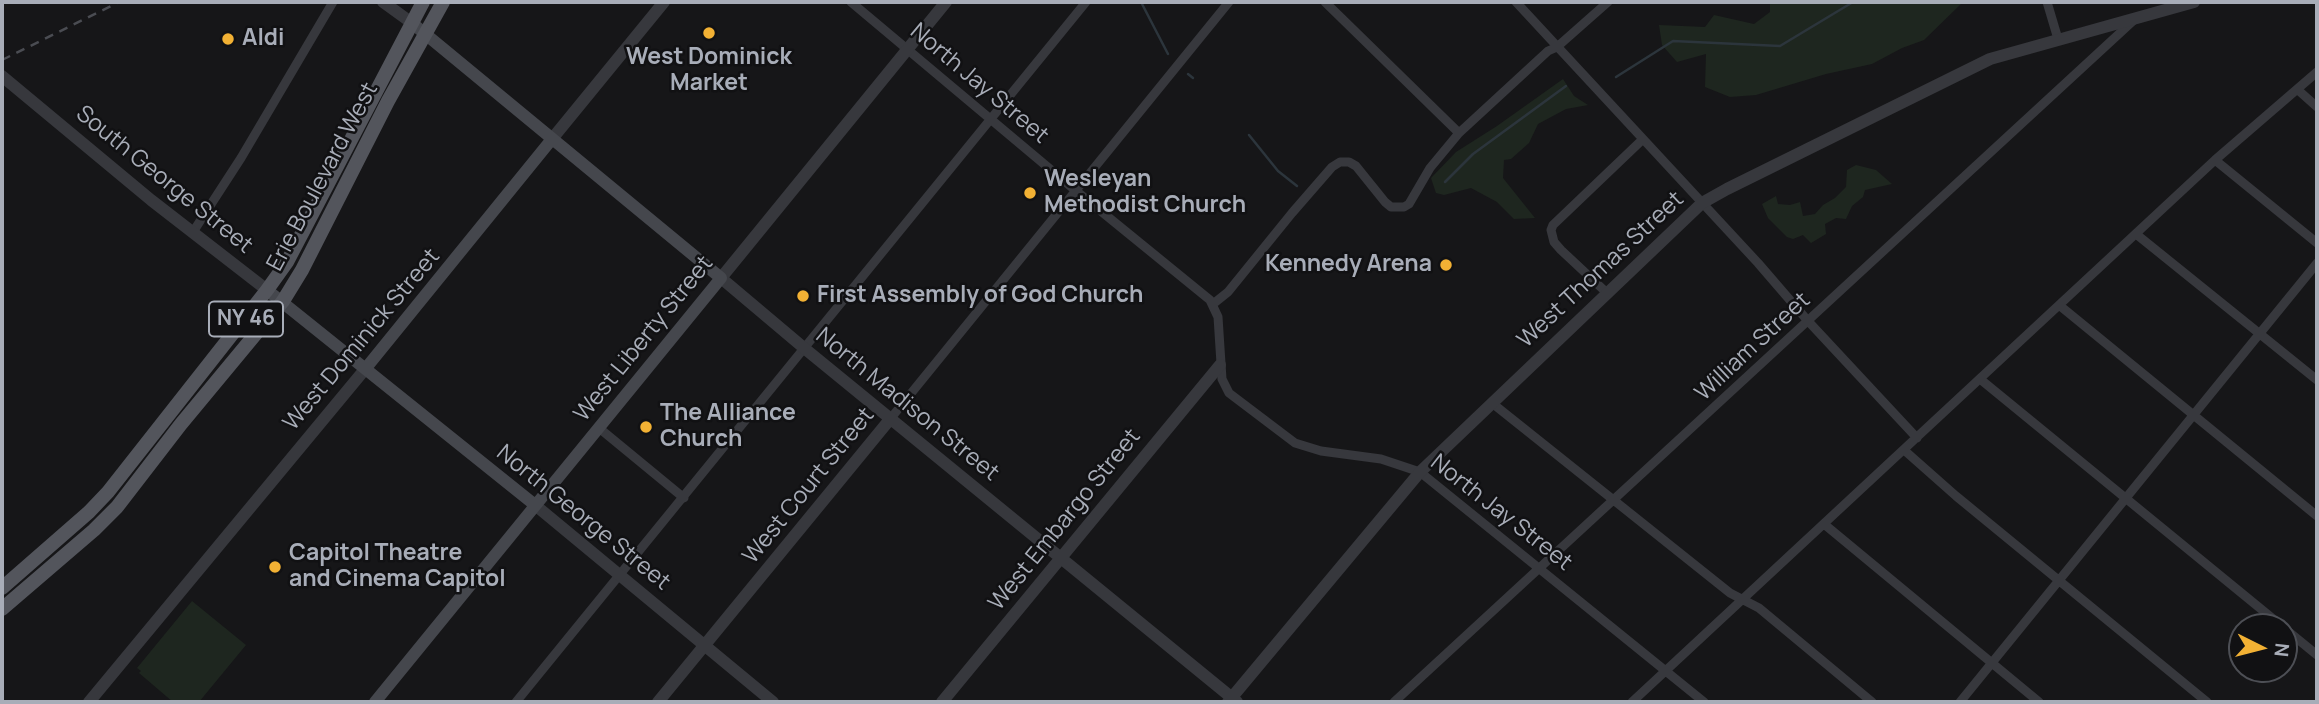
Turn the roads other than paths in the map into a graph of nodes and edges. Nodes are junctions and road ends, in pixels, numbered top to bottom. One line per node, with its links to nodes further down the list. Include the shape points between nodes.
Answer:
1 (333, 2): 32 (street)
2 (383, 2): 16 (street)
3 (423, 2): 16 (main road, Erie Boulevard West / NY 46)
4 (443, 2): 17 (main road, Erie Boulevard West / NY 46)
5 (664, 2): 27 (street, West Dominick Street)
6 (851, 2): 20 (street, North Jay Street)
7 (946, 2): 20 (street, West Liberty Street)
8 (1086, 2): 25 (street)
9 (1229, 2): 30 (street, West Court Street)
10 (1325, 2): 26 (street)
11 (1516, 2): 19 (street)
12 (1608, 2): 19 (street)
13 (2047, 2): 18 (street)
14 (2194, 2): 15 (street, West Thomas Street)
15 (2136, 18): 18 (street, West Thomas Street); 42 (street, William Street)
16 (412, 23): 17 (main road, North Madison Street); 37 (main road, Erie Boulevard West / NY 46)
17 (426, 36): 27 (main road, North Madison Street); 39 (main road, Erie Boulevard West / NY 46)
18 (2058, 40): 31 (street, West Thomas Street, via 1990,59)
19 (1557, 47): 26 (street); 28 (street)
20 (909, 49): 25 (street, North Jay Street); 36 (street, West Liberty Street)
21 (2317, 72): 23 (street)
22 (2, 76): 32 (street, South George Street)
23 (2298, 90): 24 (street); 29 (street)
24 (2317, 107)
25 (991, 120): 30 (street, North Jay Street); 44 (street)
26 (1459, 133): 40 (street, via 1404,207 1385,202 1349,162 1332,167)
27 (552, 139): 36 (main road, North Madison Street); 46 (main road, West Dominick Street)
28 (1642, 140): 31 (street); 38 (street, via 1551,230 1560,250)
29 (2215, 160): 33 (street); 34 (street)
30 (1075, 191): 40 (street, North Jay Street); 51 (street, West Court Street)
31 (1702, 203): 38 (street, West Thomas Street); 42 (street)
32 (192, 232): 37 (street, South George Street)
33 (2136, 234): 41 (street); 43 (street)
34 (2317, 243)
35 (2317, 263): 43 (street)
36 (722, 278): 44 (street, North Madison Street); 52 (main road, West Liberty Street)
37 (267, 290): 39 (main road, South George Street); 66 (main road, Erie Boulevard West / NY 46, via 108,492)
38 (1606, 293): 49 (street, West Thomas Street)
39 (283, 301): 46 (main road, South George Street); 68 (main road, Erie Boulevard West / NY 46, via 117,507)
40 (1213, 304): 45 (street, North Jay Street)
41 (2059, 305): 47 (street); 50 (street)
42 (1808, 321): 53 (street); 58 (street, William Street)
43 (2260, 334): 48 (street); 50 (street)
44 (804, 348): 51 (street, North Madison Street); 56 (street)
45 (1220, 365): 55 (street, North Jay Street, via 1230,393 1295,443 1381,459); 62 (street, West Embargo Street)
46 (366, 368): 59 (main road, North George Street); 76 (street, West Dominick Street)
47 (1980, 379): 53 (street); 57 (street)
48 (2317, 380)
49 (1492, 403): 55 (street, West Thomas Street); 58 (street)
50 (2194, 416): 57 (street); 60 (street)
51 (891, 418): 62 (street, North Madison Street); 71 (street, West Court Street)
52 (599, 428): 56 (street); 59 (main road, West Liberty Street)
53 (1917, 438): 54 (street)
54 (1904, 450): 61 (street); 65 (street)
55 (1420, 472): 63 (street, North Jay Street); 75 (street, West Thomas Street)
56 (684, 498): 64 (street)
57 (2126, 498): 65 (street); 69 (street)
58 (1615, 500): 63 (street, William Street); 67 (street)
59 (535, 505): 64 (street, North George Street); 77 (main road, West Liberty Street)
60 (2317, 516)
61 (1824, 524): 67 (street); 73 (street)
62 (1060, 558): 75 (street, North Madison Street); 81 (street, West Embargo Street)
63 (1540, 568): 74 (street, North Jay Street); 82 (street, William Street)
64 (621, 575): 71 (street, North George Street); 78 (street)
65 (2059, 581): 73 (street); 88 (street)
66 (2, 588)
67 (1743, 600): 74 (street); 85 (street, via 1759,608)
68 (2, 609)
69 (2267, 613)
70 (2298, 639): 72 (street)
71 (705, 645): 79 (street, West Court Street); 80 (street, North George Street)
72 (2317, 655)
73 (1992, 663): 86 (street); 87 (street)
74 (1666, 672): 83 (street); 84 (street, North Jay Street)
75 (1232, 701)
76 (89, 702)
77 (375, 702)
78 (516, 702)
79 (658, 702)
80 (773, 702)
81 (942, 702)
82 (1394, 702)
83 (1632, 702)
84 (1704, 702)
85 (1872, 702)
86 (1960, 702)
87 (2039, 702)
88 (2207, 702)

